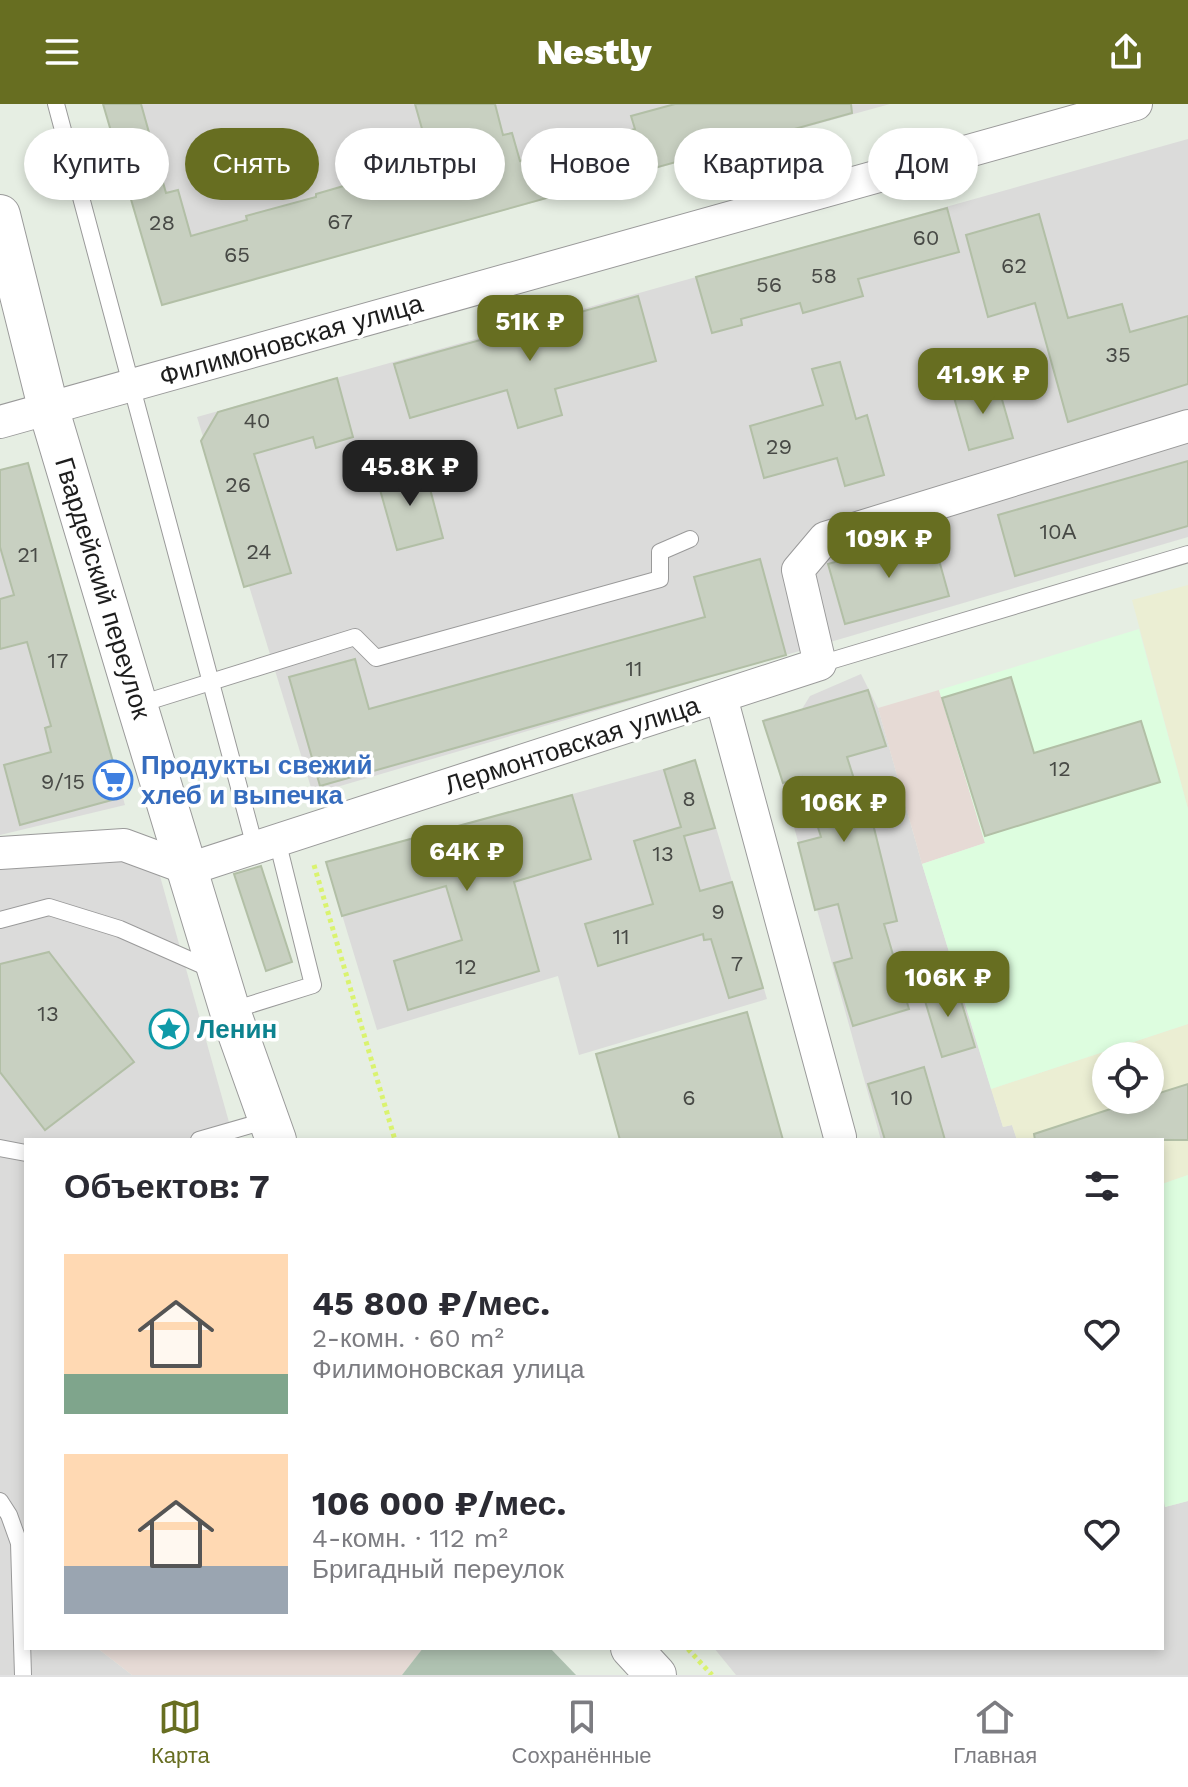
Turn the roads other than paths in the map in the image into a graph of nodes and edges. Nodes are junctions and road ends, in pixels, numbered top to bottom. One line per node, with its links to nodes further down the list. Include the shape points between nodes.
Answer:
1 (56, 104): 4 (lane)
2 (1136, 104): 4 (street, Филимоновская улица)
3 (0, 215): 5 (street, Гвардейский переулок)
4 (132, 385): 5 (street, Филимоновская улица); 11 (lane)
5 (48, 407): 6 (street, Филимоновская улица); 13 (street, Гвардейский переулок)
6 (0, 422)
7 (1188, 426): 10 (street, via 825,538 798,570)
8 (690, 539): 11 (lane, via 660,552 660,579 376,658 355,637)
9 (1188, 554): 10 (lane, Лермонтовская улица)
10 (820, 664): 12 (street, Лермонтовская улица)
11 (211, 682): 13 (lane); 14 (lane)
12 (721, 697): 14 (street, Лермонтовская улица); 21 (street)
13 (137, 705): 16 (street, Гвардейский переулок)
14 (279, 839): 16 (street, Лермонтовская улица); 19 (lane, via 313,985)
15 (0, 853): 16 (street, via 124,845)
16 (189, 869): 18 (street, Гвардейский переулок)
17 (0, 920): 18 (lane, via 49,907 120,929)
18 (219, 972): 19 (street, Гвардейский переулок)
19 (230, 1011): 20 (street, Гвардейский переулок)
20 (273, 1130): 22 (lane)
21 (840, 1137)
22 (214, 1138)
23 (0, 1148): 24 (lane)
24 (24, 1153)
25 (0, 1501): 26 (lane)
26 (22, 1540): 28 (lane)
27 (633, 1650): 29 (street)
28 (23, 1675)
29 (656, 1675)

